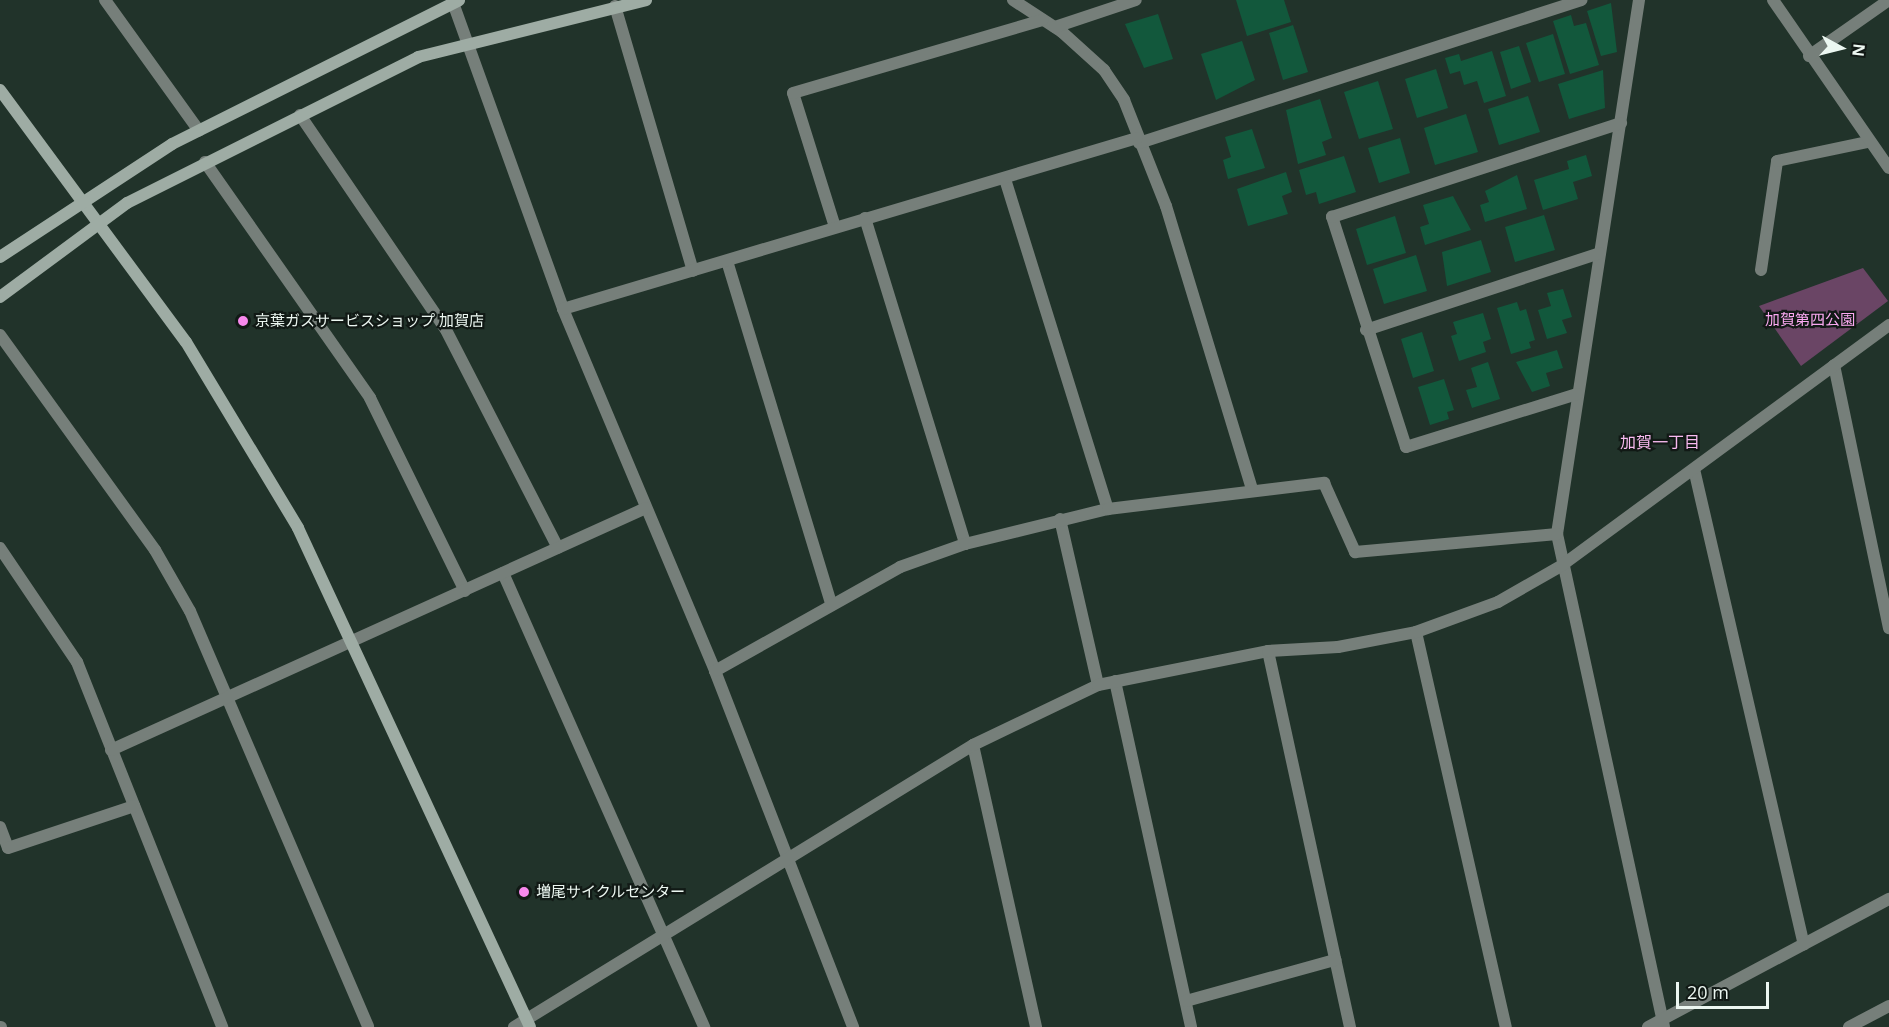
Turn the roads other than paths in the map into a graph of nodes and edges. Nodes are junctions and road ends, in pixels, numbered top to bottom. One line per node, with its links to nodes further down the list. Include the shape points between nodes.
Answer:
1 (105, 0): 18 (street)
2 (646, 0): 10 (street)
3 (1013, 0): 11 (street)
4 (1136, 0): 12 (street)
5 (1581, 0): 19 (street)
6 (1639, 0): 17 (street)
7 (1773, 0): 14 (street)
8 (1889, 0): 14 (street)
9 (455, 1): 13 (street); 18 (street)
10 (615, 6): 13 (street); 32 (street)
11 (1043, 20): 12 (street); 27 (street, via 793,93)
12 (1055, 27): 19 (street, via 1104,70 1124,100)
13 (469, 42): 16 (street, via 418,57); 34 (street)
14 (1809, 56): 20 (street)
15 (0, 90): 24 (street)
16 (300, 115): 21 (street); 48 (street, via 445,328)
17 (1621, 123): 28 (street); 36 (street, via 1332,217)
18 (199, 131): 24 (street)
19 (1138, 140): 23 (street); 41 (street, via 1166,206)
20 (1868, 142): 22 (street); 31 (street, via 1777,161)
21 (206, 162): 26 (street); 52 (street, via 370,398)
22 (1887, 162)
23 (1005, 179): 25 (street); 43 (street)
24 (80, 203): 26 (street); 29 (street)
25 (865, 218): 27 (street); 46 (street)
26 (97, 225): 33 (street); 56 (street, via 186,342 298,528)
27 (835, 227): 30 (street)
28 (1600, 253): 36 (street); 39 (street)
29 (0, 257)
30 (727, 261): 32 (street); 53 (street)
31 (1761, 270)
32 (693, 271): 34 (street)
33 (0, 297)
34 (563, 309): 42 (street)
35 (1889, 325): 38 (street)
36 (1366, 330): 39 (street, via 1406,447)
37 (0, 334): 61 (street, via 155,550 190,611)
38 (1834, 365): 40 (street); 51 (street)
39 (1577, 394): 45 (street)
40 (1694, 469): 49 (street); 69 (street)
41 (1252, 489): 43 (street); 45 (street, via 1324,483 1355,552)
42 (646, 508): 48 (street); 58 (street)
43 (1108, 509): 44 (street)
44 (1060, 519): 46 (street); 60 (street)
45 (1557, 534): 49 (street)
46 (964, 544): 53 (street, via 900,567)
47 (0, 548): 63 (street, via 77,662)
48 (558, 548): 50 (street)
49 (1561, 566): 55 (street, via 1498,602); 73 (street)
50 (503, 573): 52 (street); 68 (street)
51 (1885, 586): 54 (street)
52 (465, 591): 56 (street)
53 (831, 603): 58 (street)
54 (1889, 628)
55 (1416, 632): 57 (street, via 1338,647); 83 (street)
56 (353, 641): 61 (street); 74 (street)
57 (1268, 651): 59 (street); 70 (street)
58 (715, 671): 66 (street)
59 (1115, 681): 60 (street); 71 (street)
60 (1098, 685): 62 (street)
61 (229, 700): 63 (street); 76 (street)
62 (973, 745): 66 (street); 80 (street)
63 (111, 750): 64 (street)
64 (134, 806): 65 (street, via 8,848); 75 (street)
65 (0, 827)
66 (790, 858): 68 (street); 79 (street)
67 (1889, 899): 69 (street)
68 (667, 935): 74 (street); 78 (street)
69 (1804, 944): 73 (street)
70 (1335, 960): 71 (street); 82 (street)
71 (1186, 1001): 81 (street)
72 (1889, 1006): 85 (street)
73 (1663, 1023): 84 (street)
74 (528, 1024): 77 (street)
75 (222, 1027)
76 (368, 1027)
77 (514, 1027)
78 (704, 1027)
79 (853, 1027)
80 (1036, 1027)
81 (1191, 1027)
82 (1350, 1027)
83 (1506, 1027)
84 (1648, 1027)
85 (1849, 1027)

